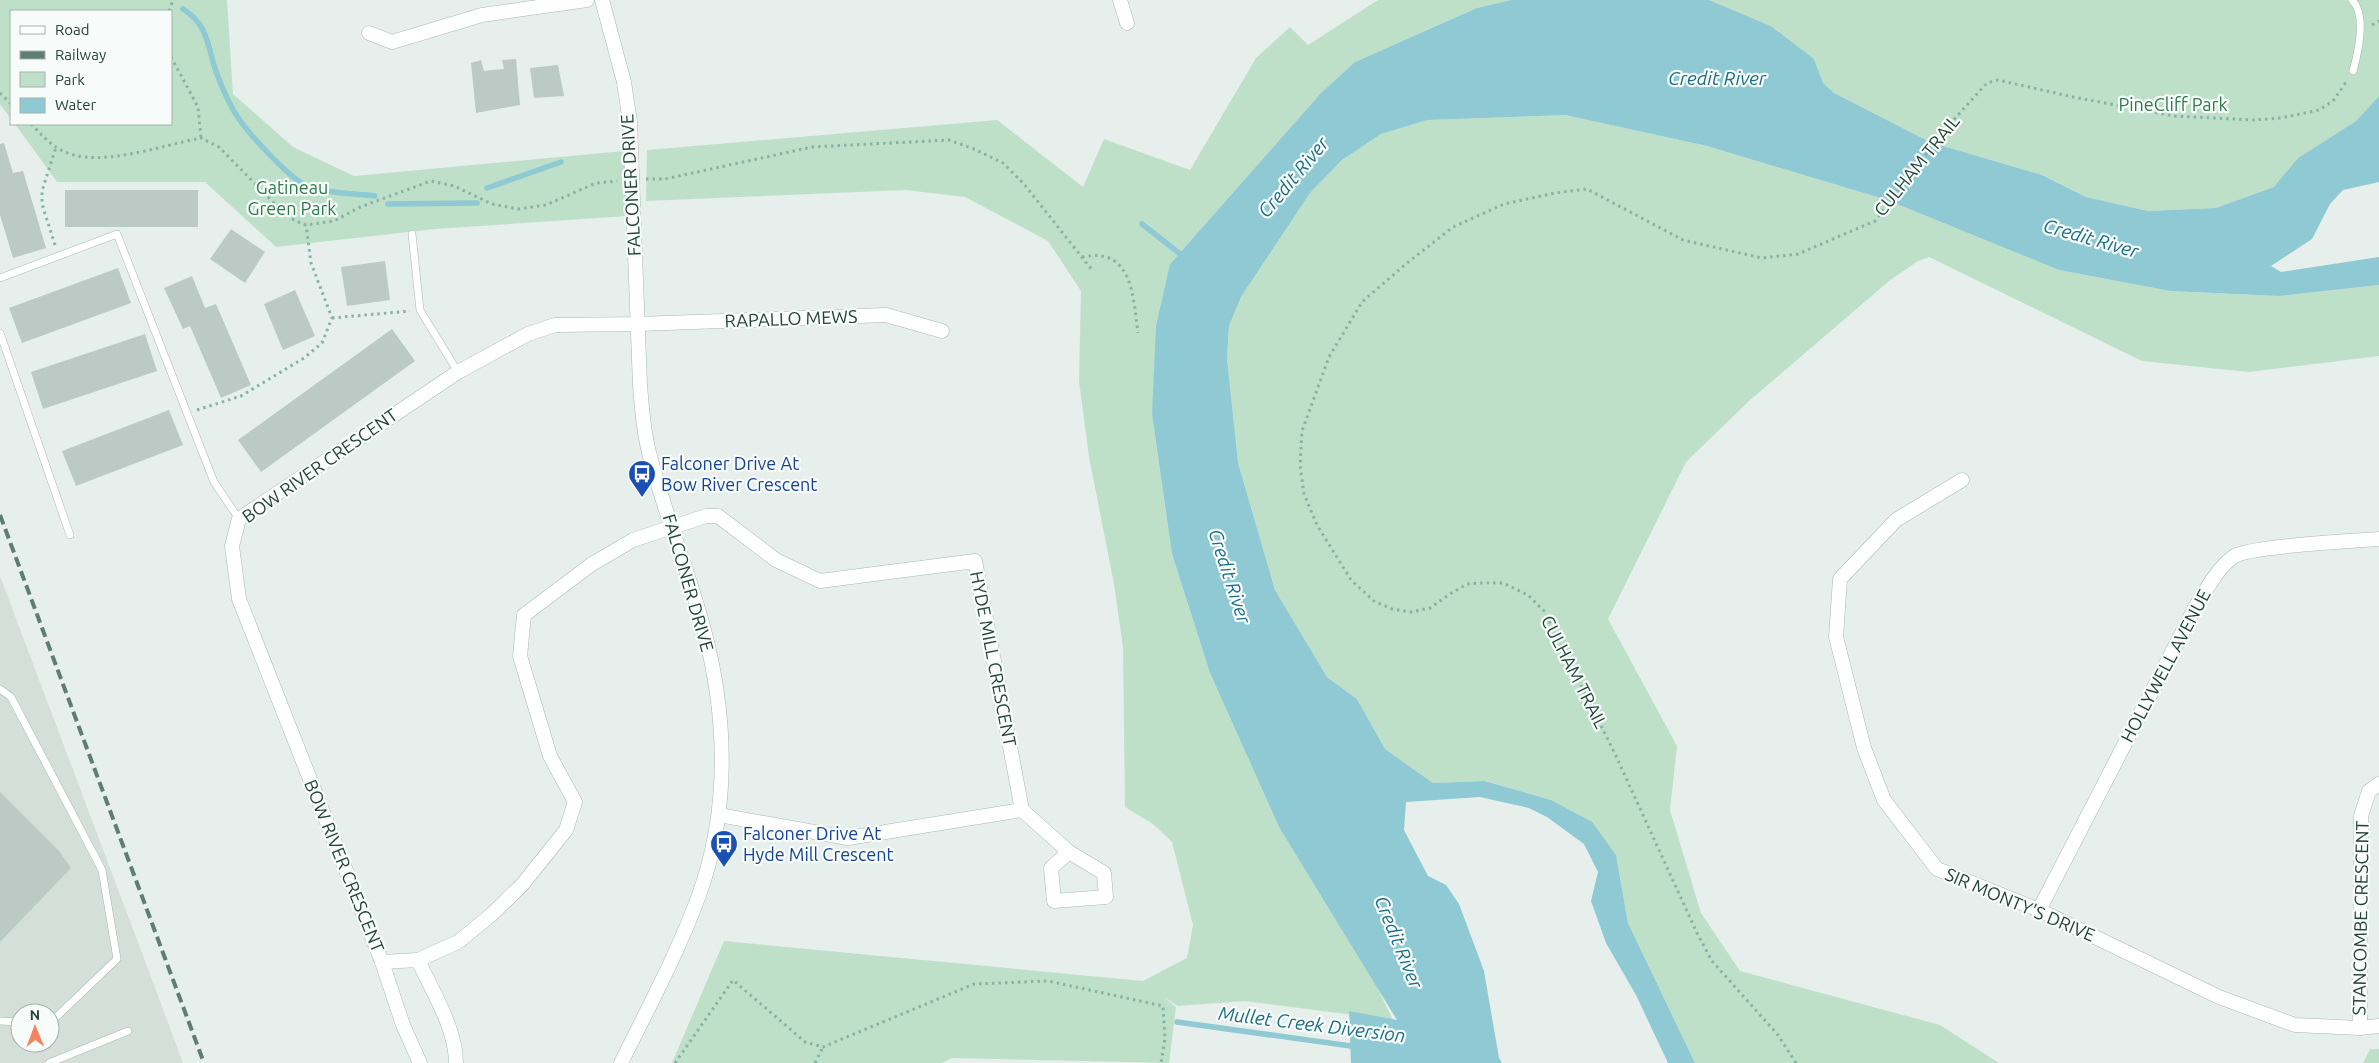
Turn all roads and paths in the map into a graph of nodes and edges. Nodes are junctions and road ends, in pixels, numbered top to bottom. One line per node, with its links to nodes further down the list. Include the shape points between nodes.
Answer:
1 (587, 0): 6 (street, via 482,15 392,42)
2 (602, 0): 14 (street, FALCONER DRIVE, via 624,82 630,122)
3 (1120, 0): 5 (street)
4 (2352, 0): 8 (lane, via 2356,4 2361,31)
5 (1127, 24)
6 (369, 33)
7 (172, 59): 12 (path, via 198,107)
8 (2353, 71): 54 (path, CULHAM TRAIL, via 2333,101 2319,110 2253,120 2174,116 1998,80 1987,83 1948,126 1875,220 1798,254 1762,258 1683,240 1587,189 1504,204 1453,227 1362,302 1330,357 1302,431 1300,465 1304,494 1317,525 1351,580 1374,601 1392,610 1411,612 1430,608 1467,584 1503,583 1528,595 1544,611 1712,961 1778,1035)
9 (0, 93): 10 (path)
10 (10, 103)
11 (32, 125): 13 (path)
12 (201, 138): 13 (path, via 105,159 82,158); 15 (path, via 219,147 276,205)
13 (56, 147): 17 (path, via 42,191 42,204)
14 (632, 179): 15 (path, via 596,183 546,205 518,209 492,204 454,186 431,181 334,220); 18 (path, via 666,179 812,147 949,140 1003,163 1024,184); 23 (street, FALCONER DRIVE)
15 (306, 226): 22 (path, via 311,263)
16 (412, 234): 21 (lane)
17 (59, 255): 20 (lane); 28 (lane, via 117,234)
18 (1082, 257): 19 (path); 26 (path, via 1095,254 1108,257 1120,266 1128,277)
19 (1092, 270)
20 (0, 278)
21 (420, 310): 22 (path); 27 (lane)
22 (332, 318): 28 (path, via 322,343 304,358 241,396)
23 (638, 324): 24 (street, RAPALLO MEWS, via 886,315); 27 (street, BOW RIVER CRESCENT, via 555,325 528,334); 31 (street, FALCONER DRIVE, via 644,423 651,460)
24 (942, 331)
25 (0, 333): 32 (lane)
26 (1138, 333)
27 (458, 372): 30 (street, BOW RIVER CRESCENT)
28 (187, 414): 30 (lane, via 214,482)
29 (1962, 480): 39 (street, SIR MONTY'S DRIVE, via 1896,520 1840,579 1836,637 1864,748 1884,800 1937,869)
30 (239, 519): 41 (street, BOW RIVER CRESCENT, via 232,546 239,599)
31 (672, 527): 36 (street, HYDE MILL CRESCENT, via 706,516 718,516 776,560 820,580 974,561); 37 (street, FALCONER DRIVE, via 704,629 715,677 722,755); 40 (street, BOW RIVER CRESCENT, via 633,540 592,564 524,615 520,656 550,756 575,802 572,812 566,830 522,885 491,915 458,942)
32 (70, 535)
33 (2379, 539): 39 (street, HOLLYWELL AVENUE, via 2277,547 2234,556 2214,578 2196,606)
34 (0, 689): 42 (lane, via 12,697 102,870 117,959)
35 (2379, 784): 44 (street, STANCOMBE CRESCENT, via 2369,792 2360,816)
36 (1022, 810): 37 (street, via 848,838); 38 (street)
37 (718, 815): 50 (street, FALCONER DRIVE, via 700,893 684,934)
38 (1069, 852): 38 (street, via 1104,873 1106,897 1054,901 1051,868)
39 (2038, 910): 44 (street, SIR MONTY'S DRIVE, via 2219,997 2295,1025)
40 (418, 960): 41 (street, BOW RIVER CRESCENT); 49 (street, via 446,1022)
41 (382, 962): 48 (street, BOW RIVER CRESCENT)
42 (60, 1013)
43 (2379, 1026): 44 (street, SIR MONTY'S DRIVE)
44 (2360, 1028)
45 (128, 1031): 47 (lane)
46 (823, 1046): 51 (path, via 805,1042 733,980); 52 (path); 53 (path, via 974,984 1048,981 1163,1006 1164,1038)
47 (50, 1063)
48 (420, 1063)
49 (456, 1063)
50 (621, 1063)
51 (675, 1063)
52 (815, 1063)
53 (1160, 1063)
54 (1796, 1063)

